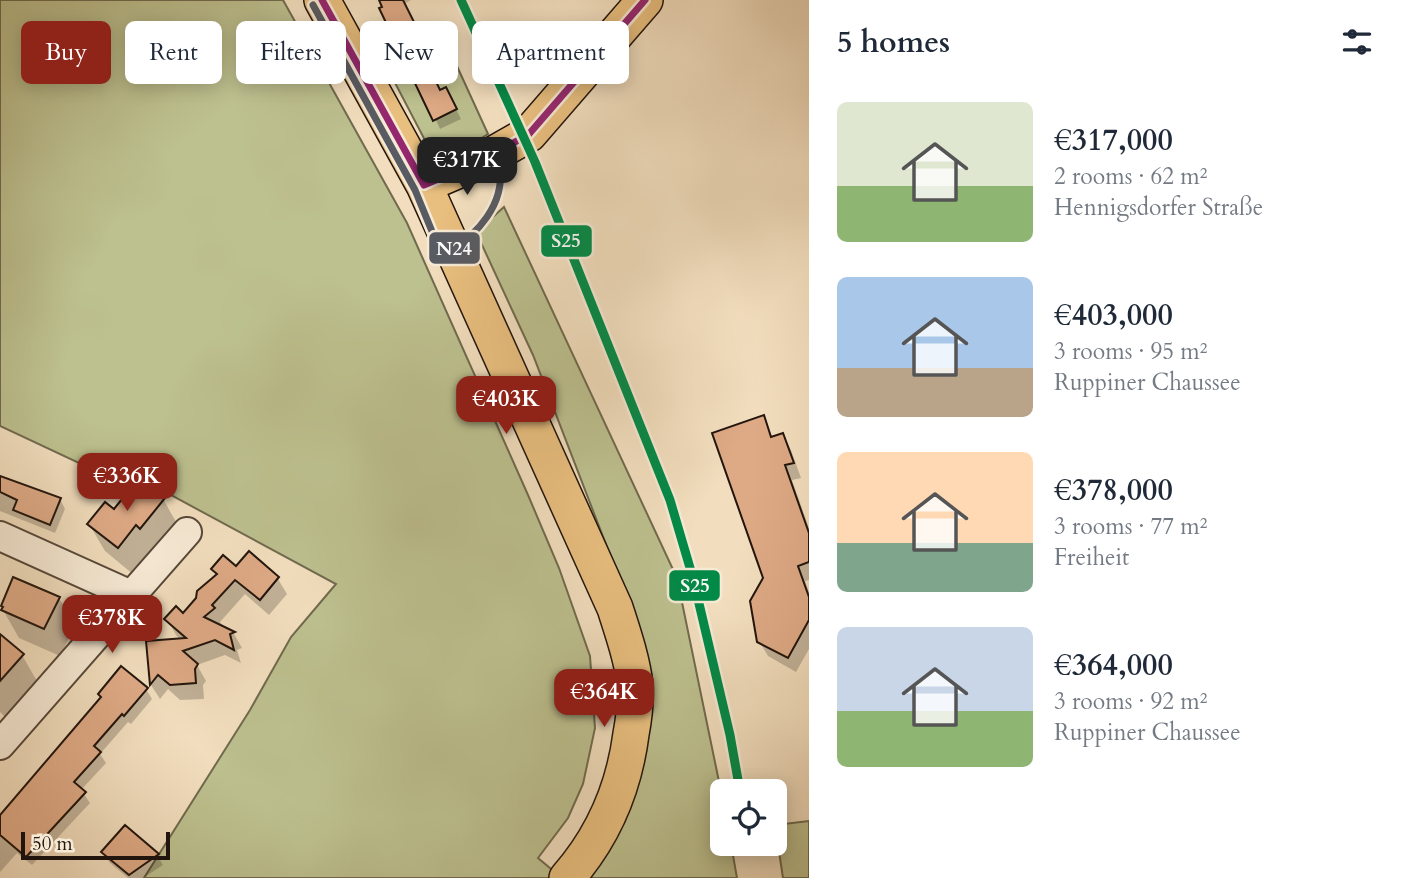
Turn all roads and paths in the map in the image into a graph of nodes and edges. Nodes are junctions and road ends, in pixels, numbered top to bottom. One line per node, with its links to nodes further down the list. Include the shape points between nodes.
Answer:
1 (322, 0): 3 (main road)
2 (645, 0): 3 (main road, via 529,134)
3 (424, 186): 8 (main road, via 615,608 628,653 635,687 627,762 614,804)
4 (187, 532): 6 (street)
5 (0, 536): 6 (street)
6 (131, 595): 7 (street)
7 (0, 745)
8 (576, 864)

